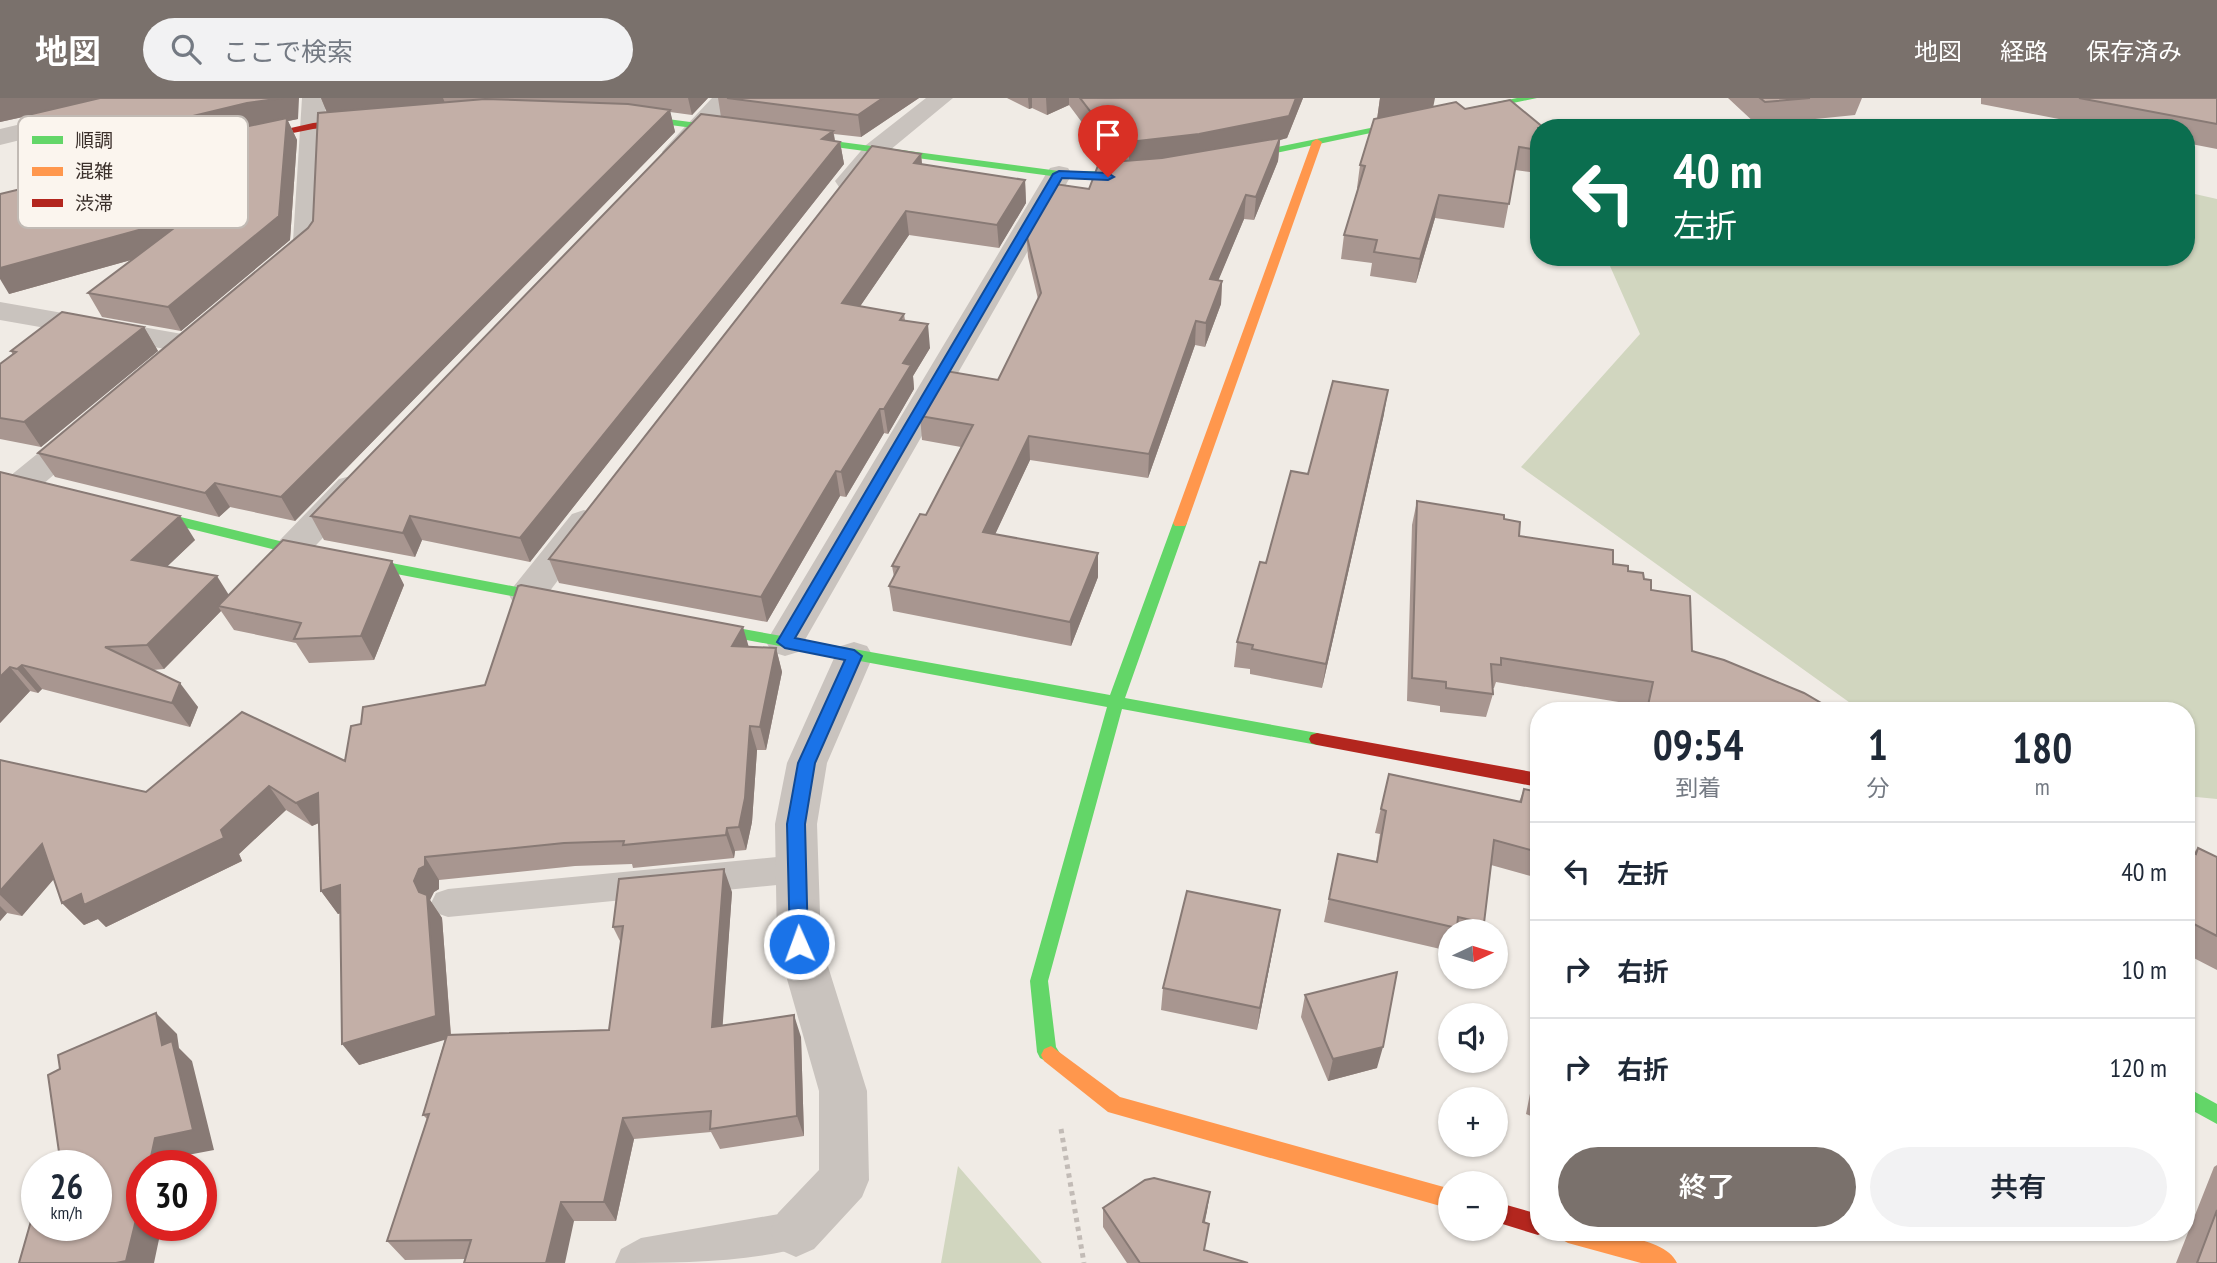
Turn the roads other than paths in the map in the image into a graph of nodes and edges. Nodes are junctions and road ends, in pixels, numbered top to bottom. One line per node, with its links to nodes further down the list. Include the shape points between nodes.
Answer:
1 (162, 98): 7 (street)
2 (726, 98): 9 (street)
3 (941, 98): 14 (street)
4 (1532, 98): 13 (street)
5 (314, 112): 8 (street); 11 (street); 20 (street, via 307,244)
6 (611, 115): 9 (street)
7 (87, 116)
8 (387, 118)
9 (701, 125): 14 (street); 17 (street)
10 (18, 133): 12 (street)
11 (248, 135)
12 (0, 137)
13 (1317, 142): 15 (street); 34 (street)
14 (875, 150): 18 (street); 19 (street)
15 (1211, 164)
16 (1163, 173): 18 (street)
17 (654, 174)
18 (1059, 174): 32 (street)
19 (831, 203)
20 (257, 285)
21 (0, 310): 22 (street, via 198,335)
22 (157, 370)
23 (104, 415): 25 (street)
24 (366, 471): 28 (street)
25 (23, 484)
26 (601, 500): 29 (street)
27 (117, 507): 28 (street)
28 (292, 549): 29 (street)
29 (527, 595): 30 (street)
30 (582, 605)
31 (676, 622): 32 (street)
32 (785, 642): 33 (street)
33 (854, 656): 34 (street); 36 (street, via 807,763 796,824)
34 (1116, 702): 35 (street); 40 (street, via 1039,981 1047,1052 1115,1105)
35 (1530, 779)
36 (797, 869): 37 (lane); 43 (street, via 799,944 843,1091 844,1180)
37 (448, 903)
38 (2195, 1102): 39 (street)
39 (2217, 1115)
40 (1438, 1195)
41 (1508, 1215): 42 (street)
42 (1530, 1222)
43 (796, 1231): 45 (lane, via 641,1258)
44 (1600, 1241): 46 (street)
45 (635, 1263)
46 (1666, 1263)

